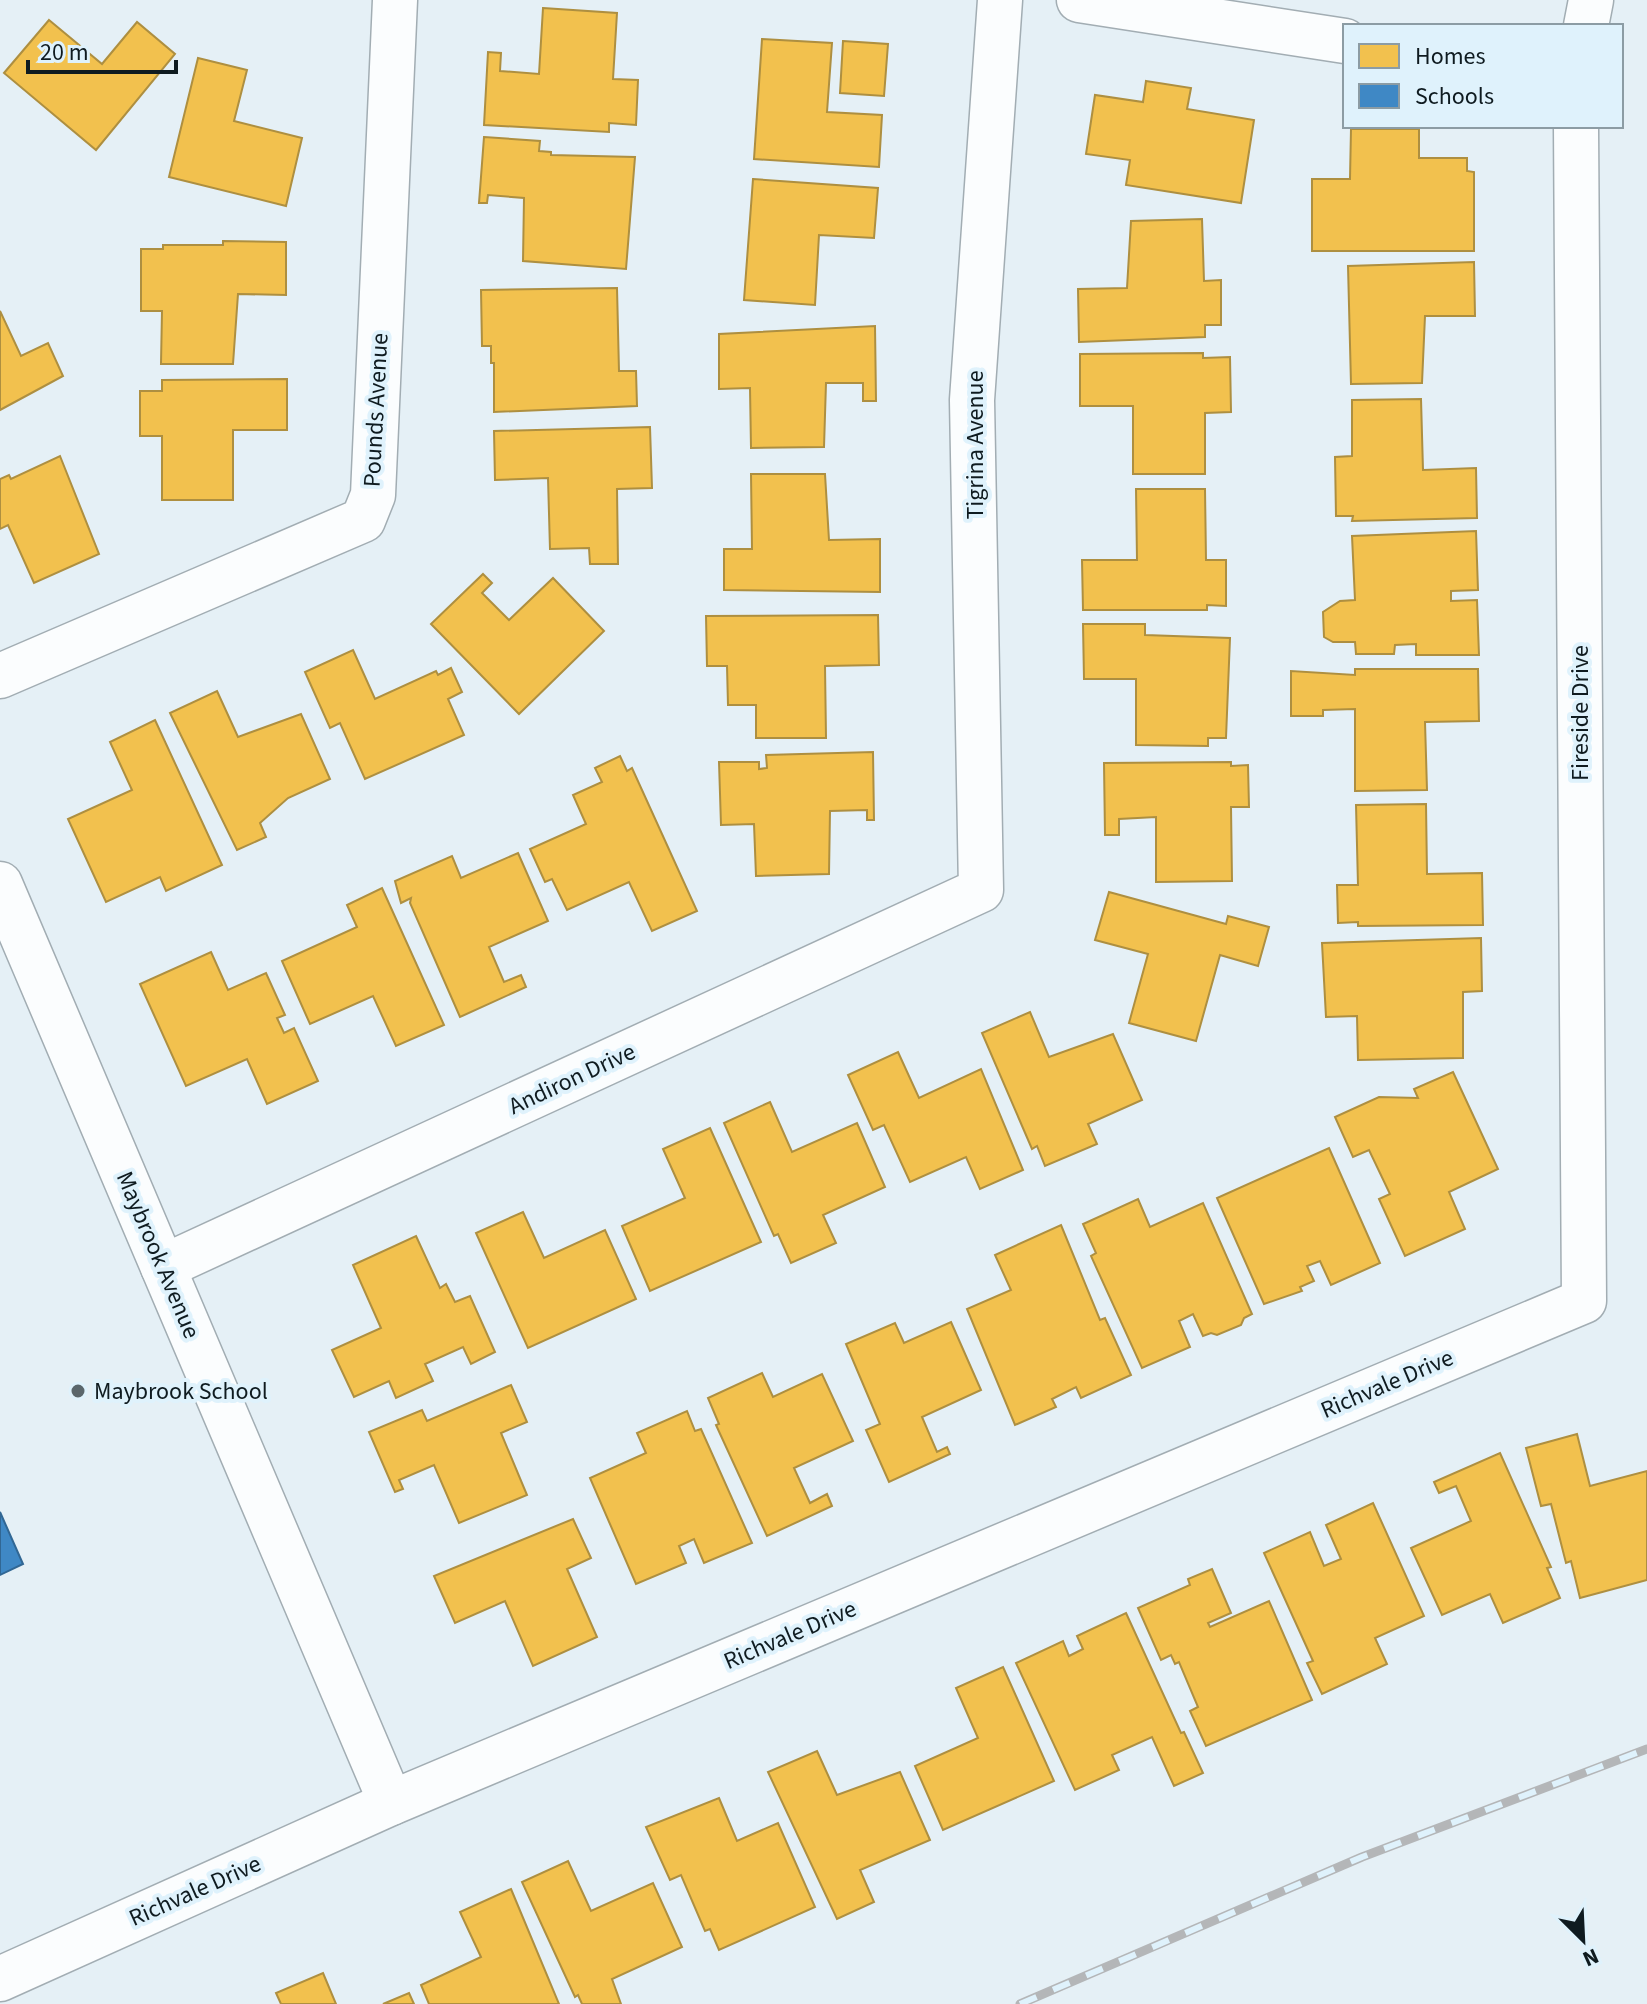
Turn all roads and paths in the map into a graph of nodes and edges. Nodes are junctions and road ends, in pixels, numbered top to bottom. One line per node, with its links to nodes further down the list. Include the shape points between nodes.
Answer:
1 (395, 0): 8 (street, Pounds Avenue, via 373,495 363,520)
2 (1000, 0): 10 (street, Tigrina Avenue, via 972,400)
3 (1079, 0): 6 (street)
4 (1591, 0): 5 (street)
5 (1586, 24)
6 (1343, 41)
7 (1576, 128): 12 (street, Fireside Drive)
8 (0, 676)
9 (0, 884): 11 (street, Maybrook Avenue)
10 (981, 890): 11 (street, Andiron Drive)
11 (163, 1267): 13 (street, Maybrook Avenue)
12 (1584, 1301): 13 (street, Richvale Drive)
13 (391, 1803): 14 (street, Richvale Drive)
14 (0, 1979)

